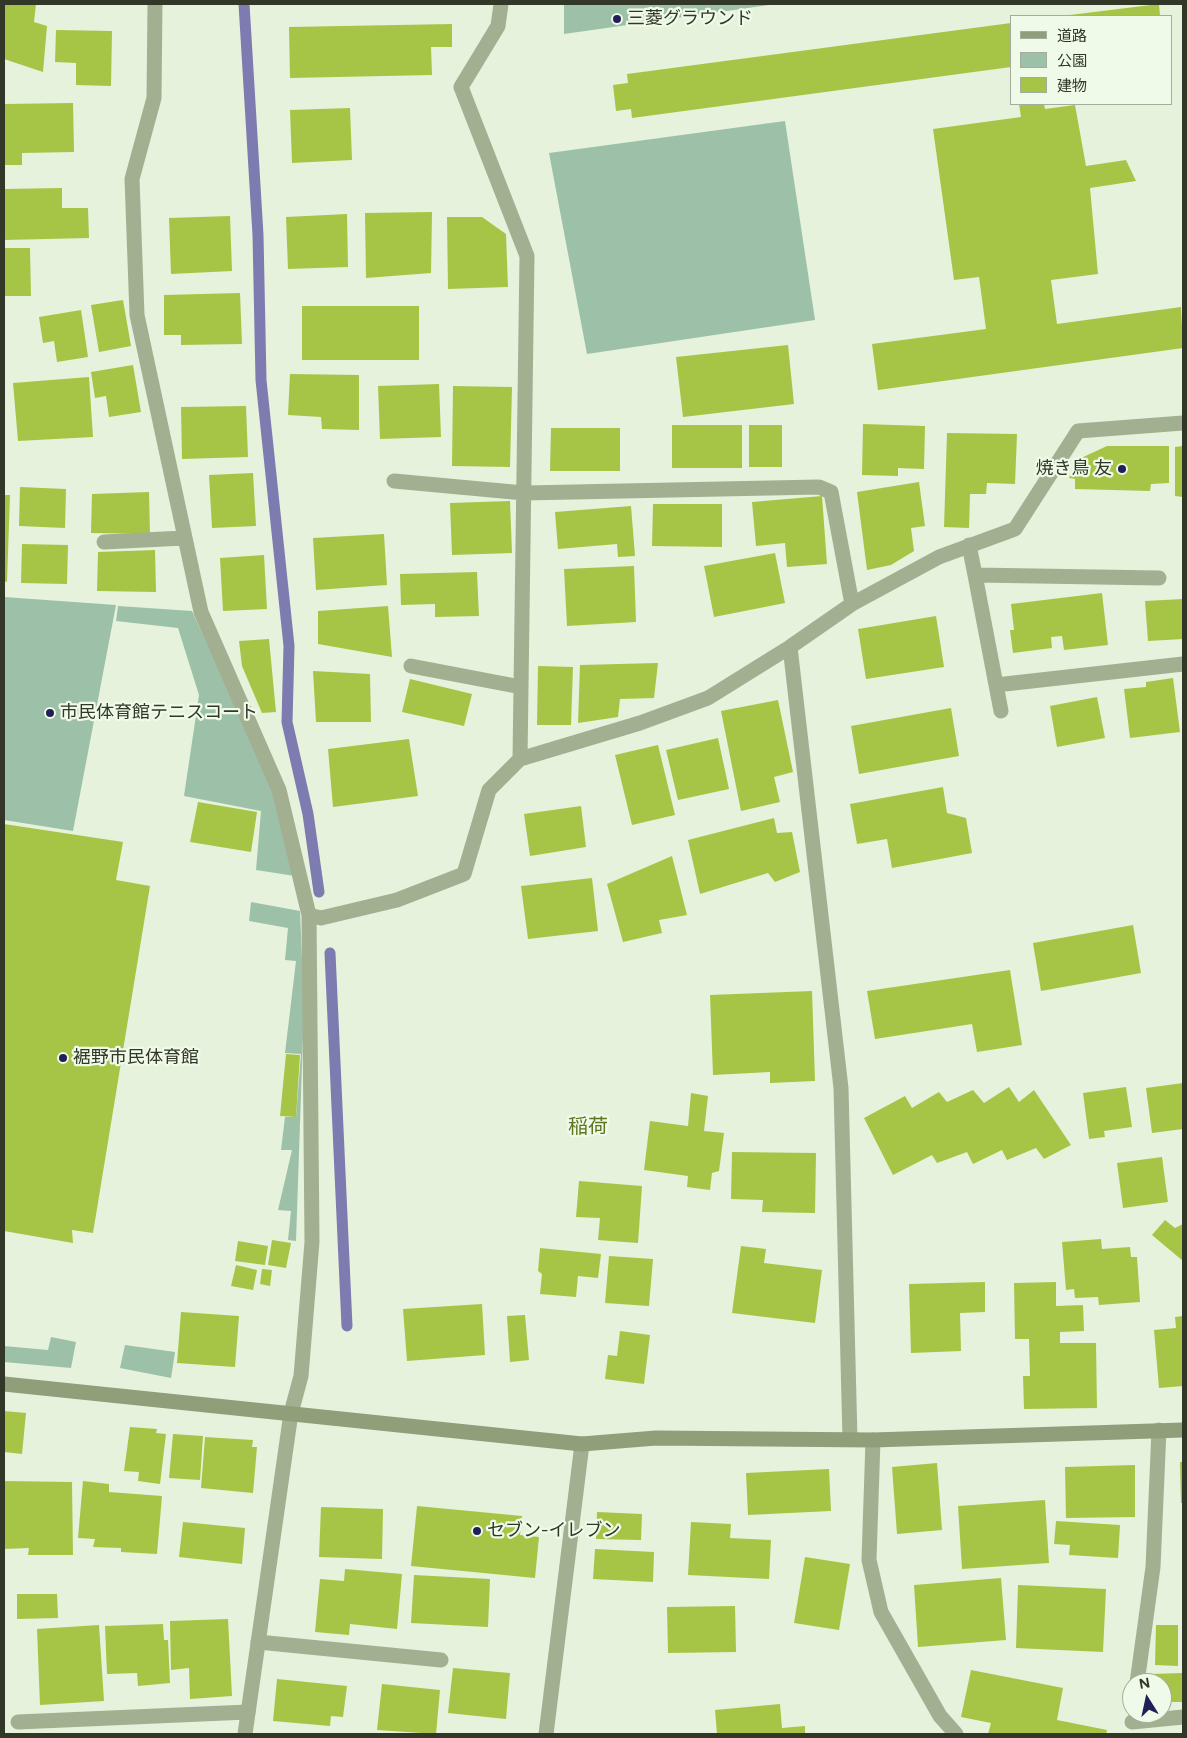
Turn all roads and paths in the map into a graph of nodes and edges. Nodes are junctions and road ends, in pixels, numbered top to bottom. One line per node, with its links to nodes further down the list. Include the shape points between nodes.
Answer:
1 (155, 4): 6 (street, via 154,98 132,179 137,315)
2 (501, 4): 5 (street, via 498,26 461,87 527,256)
3 (1183, 423): 8 (street, via 1078,431 1015,529)
4 (394, 481): 5 (street)
5 (524, 493): 11 (street, via 819,487 831,492); 16 (street)
6 (184, 538): 7 (street); 19 (street, via 201,612 279,790)
7 (104, 542)
8 (969, 545): 9 (street); 11 (street, via 939,557)
9 (975, 575): 10 (street); 15 (street)
10 (1159, 578)
11 (852, 604): 12 (street)
12 (790, 647): 18 (street, via 708,698 640,723); 24 (street, via 841,1088)
13 (1183, 664): 15 (street)
14 (411, 666): 16 (street)
15 (996, 685): 17 (street)
16 (521, 687): 18 (street)
17 (1001, 711)
18 (520, 759): 19 (street, via 490,790 464,874 397,900 321,918)
19 (309, 915): 21 (street, via 312,1242 302,1376)
20 (4, 1384): 21 (street)
21 (291, 1413): 26 (street); 27 (street)
22 (1159, 1430): 23 (street); 25 (street); 29 (street, via 1153,1567)
23 (1183, 1430)
24 (850, 1439): 25 (street); 26 (street, via 656,1438)
25 (873, 1440): 34 (street, via 869,1560 881,1612 940,1716)
26 (582, 1444): 33 (street)
27 (258, 1642): 28 (street); 30 (street)
28 (441, 1660)
29 (1138, 1673)
30 (248, 1712): 31 (street); 32 (street)
31 (18, 1722)
32 (245, 1734)
33 (546, 1734)
34 (956, 1734)

